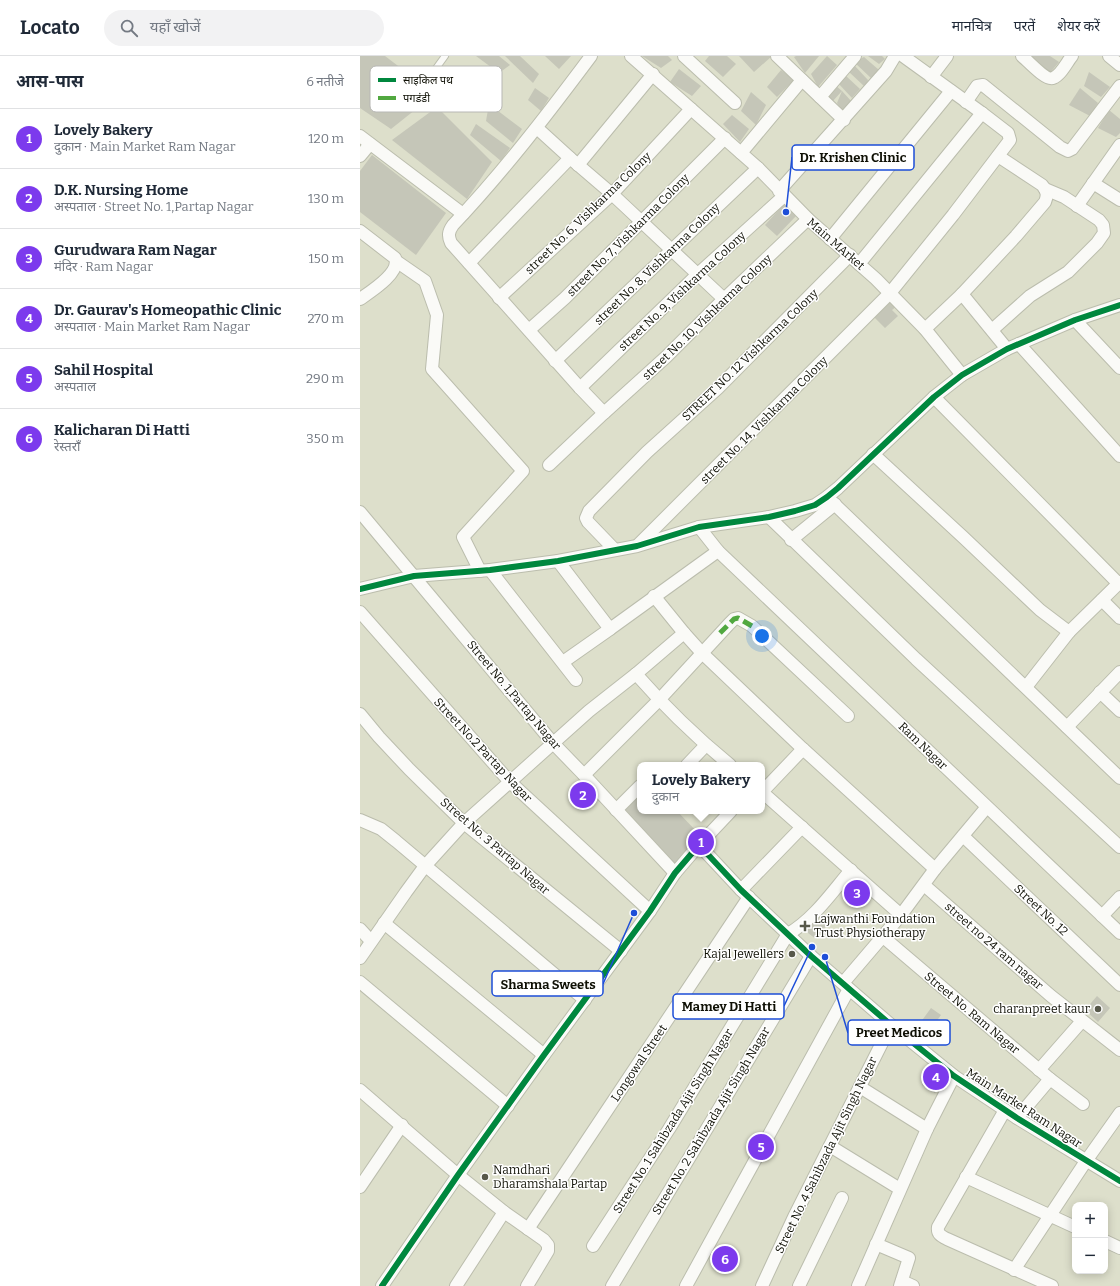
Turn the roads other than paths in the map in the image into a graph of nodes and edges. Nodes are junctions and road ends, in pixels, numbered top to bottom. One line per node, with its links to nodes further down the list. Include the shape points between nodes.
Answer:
1 (445, 56): 14 (lane)
2 (591, 56): 26 (street)
3 (631, 56): 15 (street, Main MArket)
4 (684, 56): 22 (street)
5 (777, 56): 17 (street)
6 (855, 56): 20 (street)
7 (895, 56): 25 (street, street No. 9, Vishkarma Colony, via 886,71)
8 (903, 56): 16 (street)
9 (947, 56): 16 (street)
10 (1022, 56): 11 (street, via 1043,74 1054,78)
11 (1072, 56)
12 (1110, 56): 13 (street)
13 (1120, 65)
14 (438, 66)
15 (653, 74): 23 (street, Main MArket); 34 (street)
16 (931, 77): 19 (street)
17 (802, 80): 20 (street); 31 (street)
18 (1120, 86): 21 (street, via 1068,151 983,85 977,86)
19 (951, 91): 21 (street); 46 (street)
20 (820, 97): 25 (street)
21 (966, 102): 24 (street)
22 (735, 103)
23 (691, 109): 28 (street, Main MArket); 39 (street, street No. 6, Vishkarma Colony)
24 (982, 113): 33 (street, street No. 14, Vishkarma Colony, via 1010,137); 51 (street)
25 (844, 120): 38 (street, street No. 9, Vishkarma Colony)
26 (538, 128): 34 (street); 42 (street)
27 (360, 136): 29 (street)
28 (725, 138): 31 (street, Main MArket); 44 (street, street No. 7, Vishkarma Colony)
29 (370, 144): 32 (street); 42 (street)
30 (1120, 145): 36 (street)
31 (741, 153): 35 (street, Main MArket)
32 (360, 156)
33 (998, 156): 37 (street); 53 (street, street No. 14, Vishkarma Colony)
34 (574, 161): 39 (street); 50 (street)
35 (758, 168): 38 (street, Main MArket); 47 (street, street No. 8, Vishkarma Colony)
36 (1093, 183): 40 (street); 41 (street)
37 (1046, 189): 41 (street); 54 (street, via 1045,202)
38 (782, 193): 43 (street, Main MArket); 52 (street, street No. 9, Vishkarma Colony)
39 (612, 194): 44 (street); 55 (street, street No. 6, Vishkarma Colony)
40 (1120, 200)
41 (1078, 206): 62 (street, via 1103,225 1102,236 1068,272 1030,296)
42 (463, 214): 50 (street, via 449,230 448,236)
43 (808, 219): 46 (street, Main MArket); 57 (street, street No. 10, Vishkarma Colony)
44 (642, 222): 47 (street); 61 (street, street No. 7, Vishkarma Colony)
45 (360, 232): 49 (street, via 395,258)
46 (830, 239): 48 (street, Main MArket)
47 (672, 250): 52 (street); 65 (street, street No. 8, Vishkarma Colony)
48 (850, 256): 51 (street, Main MArket); 80 (street, STREET NO. 12 Vishkarma Colony, via 718,388 647,452 589,511 586,518 591,527)
49 (396, 262): 56 (street, via 389,276); 83 (street, via 424,281 437,315 432,369 523,471 463,537)
50 (469, 263): 55 (street)
51 (859, 264): 53 (street, Main MArket)
52 (698, 274): 57 (street); 68 (street, street No. 9, Vishkarma Colony)
53 (890, 293): 60 (street, Main MArket); 79 (street, street No. 14, Vishkarma Colony)
54 (962, 294): 60 (street); 62 (street)
55 (499, 298): 61 (street)
56 (360, 299)
57 (724, 299): 70 (street, street No. 10, Vishkarma Colony, via 666,357)
58 (1120, 305): 59 (street)
59 (1075, 320): 63 (street); 66 (street)
60 (925, 329): 67 (street, Main MArket)
61 (529, 330): 65 (street)
62 (992, 330): 64 (street)
63 (1019, 344): 64 (street); 72 (street)
64 (1007, 349): 67 (street)
65 (556, 361): 68 (street)
66 (1120, 368)
67 (962, 375): 69 (street)
68 (580, 388): 70 (street)
69 (934, 397): 71 (street); 85 (street)
70 (604, 413): 73 (street, street No. 10, Vishkarma Colony)
71 (873, 454): 74 (street); 92 (street, via 1040,610)
72 (1120, 456)
73 (549, 465)
74 (831, 501): 76 (street); 78 (street); 99 (street)
75 (360, 512): 84 (street, Street No. 1,Partap Nagar)
76 (769, 517): 77 (street); 78 (street)
77 (699, 527): 79 (street); 81 (street, Ram Nagar)
78 (791, 540): 125 (street)
79 (637, 546): 80 (street)
80 (615, 550): 82 (street)
81 (718, 551): 87 (street); 117 (street, Ram Nagar)
82 (558, 561): 83 (street); 91 (street)
83 (485, 570): 84 (street); 95 (street)
84 (414, 576): 86 (street); 106 (street, Street No. 1,Partap Nagar)
85 (1119, 583): 88 (street)
86 (360, 589)
87 (654, 596): 91 (street); 93 (street)
88 (1102, 600): 90 (street); 92 (street)
89 (360, 612): 113 (street, Street No.2 Partap Nagar)
90 (1120, 618)
91 (610, 629): 95 (street)
92 (1069, 632): 99 (street)
93 (684, 633): 94 (street); 97 (street)
94 (702, 653): 101 (street); 104 (street, via 734,620 741,619 752,626); 108 (street)
95 (563, 662): 98 (street)
96 (1120, 672): 100 (street)
97 (636, 674): 101 (street); 106 (street, via 588,711)
98 (576, 680)
99 (1026, 687): 105 (street)
100 (1100, 692): 102 (street); 105 (street)
101 (659, 700): 107 (street); 111 (street)
102 (1120, 711)
103 (360, 714): 121 (street, Street No. 3 Partap Nagar, via 409,769)
104 (848, 716)
105 (1067, 726): 112 (street)
106 (553, 743): 111 (street, Street No. 1,Partap Nagar); 113 (street)
107 (706, 745): 109 (street); 110 (street)
108 (803, 749): 115 (street); 127 (street)
109 (690, 762)
110 (726, 762)
111 (584, 775): 118 (street, Street No. 1,Partap Nagar)
112 (1120, 778)
113 (510, 782): 121 (street); 133 (street, Street No.2 Partap Nagar)
114 (637, 789): 118 (street)
115 (765, 789)
116 (765, 795): 122 (street)
117 (986, 808): 123 (street); 135 (street, Ram Nagar)
118 (616, 810): 129 (street, Street No. 1,Partap Nagar)
119 (728, 814): 124 (street)
120 (360, 820): 126 (street, via 381,829)
121 (464, 823): 126 (street); 142 (street, Street No. 3 Partap Nagar)
122 (802, 827): 128 (street); 131 (street, Longowal Street)
123 (963, 836): 127 (street); 146 (street, Street No. 12)
124 (699, 845): 129 (street); 131 (street, Main Market Ram Nagar)
125 (1120, 847)
126 (425, 866): 136 (street); 148 (street)
127 (935, 869): 130 (street)
128 (851, 870): 134 (street); 139 (street, via 810,918)
129 (675, 874): 133 (street)
130 (924, 885): 134 (street); 149 (street, street no 24 ram nagar)
131 (745, 893): 139 (street, Main Market Ram Nagar); 176 (street, Longowal Street)
132 (1120, 897): 135 (street)
133 (650, 911): 142 (street)
134 (901, 915): 140 (street)
135 (1102, 916): 138 (street, Ram Nagar)
136 (384, 922): 141 (street); 152 (street)
137 (360, 928): 141 (street)
138 (1120, 933)
139 (788, 934): 143 (street, Main Market Ram Nagar); 179 (street, Street No. 1 Sahibzada Ajit Singh Nagar, via 669,1129)
140 (882, 936): 147 (street); 153 (street, Street No. Ram Nagar)
141 (371, 941): 144 (street)
142 (621, 951): 148 (street)
143 (811, 956): 147 (street, Main Market Ram Nagar); 186 (street, Street No. 2 Sahibzada Ajit Singh Nagar)
144 (360, 958)
145 (360, 982): 159 (street)
146 (1120, 985)
147 (846, 986): 150 (street, Main Market Ram Nagar); 187 (street)
148 (584, 1000): 152 (street)
149 (1082, 1021): 151 (street, street no 24 ram nagar); 153 (street)
150 (891, 1025): 154 (street, Main Market Ram Nagar); 156 (street, Street No. 4 Sahibzada Ajit Singh Nagar)
151 (1120, 1050)
152 (544, 1054): 159 (street)
153 (1039, 1070): 155 (street, Street No. Ram Nagar)
154 (954, 1076): 160 (street, Main Market Ram Nagar); 164 (street)
155 (1050, 1079): 158 (street, Street No. Ram Nagar); 161 (street)
156 (860, 1087): 164 (street); 165 (street, Street No. 4 Sahibzada Ajit Singh Nagar)
157 (360, 1090): 163 (street)
158 (1083, 1104)
159 (508, 1106): 167 (street)
160 (1005, 1110): 161 (street, Main Market Ram Nagar); 168 (street)
161 (1017, 1118): 166 (street, Main Market Ram Nagar)
162 (1118, 1121): 166 (street)
163 (402, 1125): 167 (street); 170 (street)
164 (927, 1129): 171 (street)
165 (830, 1146): 171 (street); 188 (street, Street No. 4 Sahibzada Ajit Singh Nagar)
166 (1086, 1161): 169 (street, Main Market Ram Nagar); 174 (street)
167 (458, 1175): 173 (street); 183 (street)
168 (966, 1177): 174 (street); 181 (street, via 938,1227 939,1234)
169 (1120, 1181)
170 (360, 1187)
171 (900, 1189): 178 (street)
172 (842, 1198): 189 (street)
173 (504, 1212): 176 (street); 184 (street)
174 (1050, 1216): 175 (street); 181 (street)
175 (1072, 1226)
176 (528, 1229): 185 (street, via 544,1240 548,1245 548,1251)
177 (1108, 1242): 180 (street)
178 (876, 1244): 182 (street, via 909,1258); 190 (street)
179 (593, 1246)
180 (1120, 1248)
181 (1014, 1270): 192 (street)
182 (901, 1283): 191 (street)
183 (382, 1286)
184 (456, 1286)
185 (527, 1286)
186 (612, 1286)
187 (686, 1286)
188 (762, 1286)
189 (798, 1286)
190 (858, 1286)
191 (914, 1286)
192 (1052, 1286)

